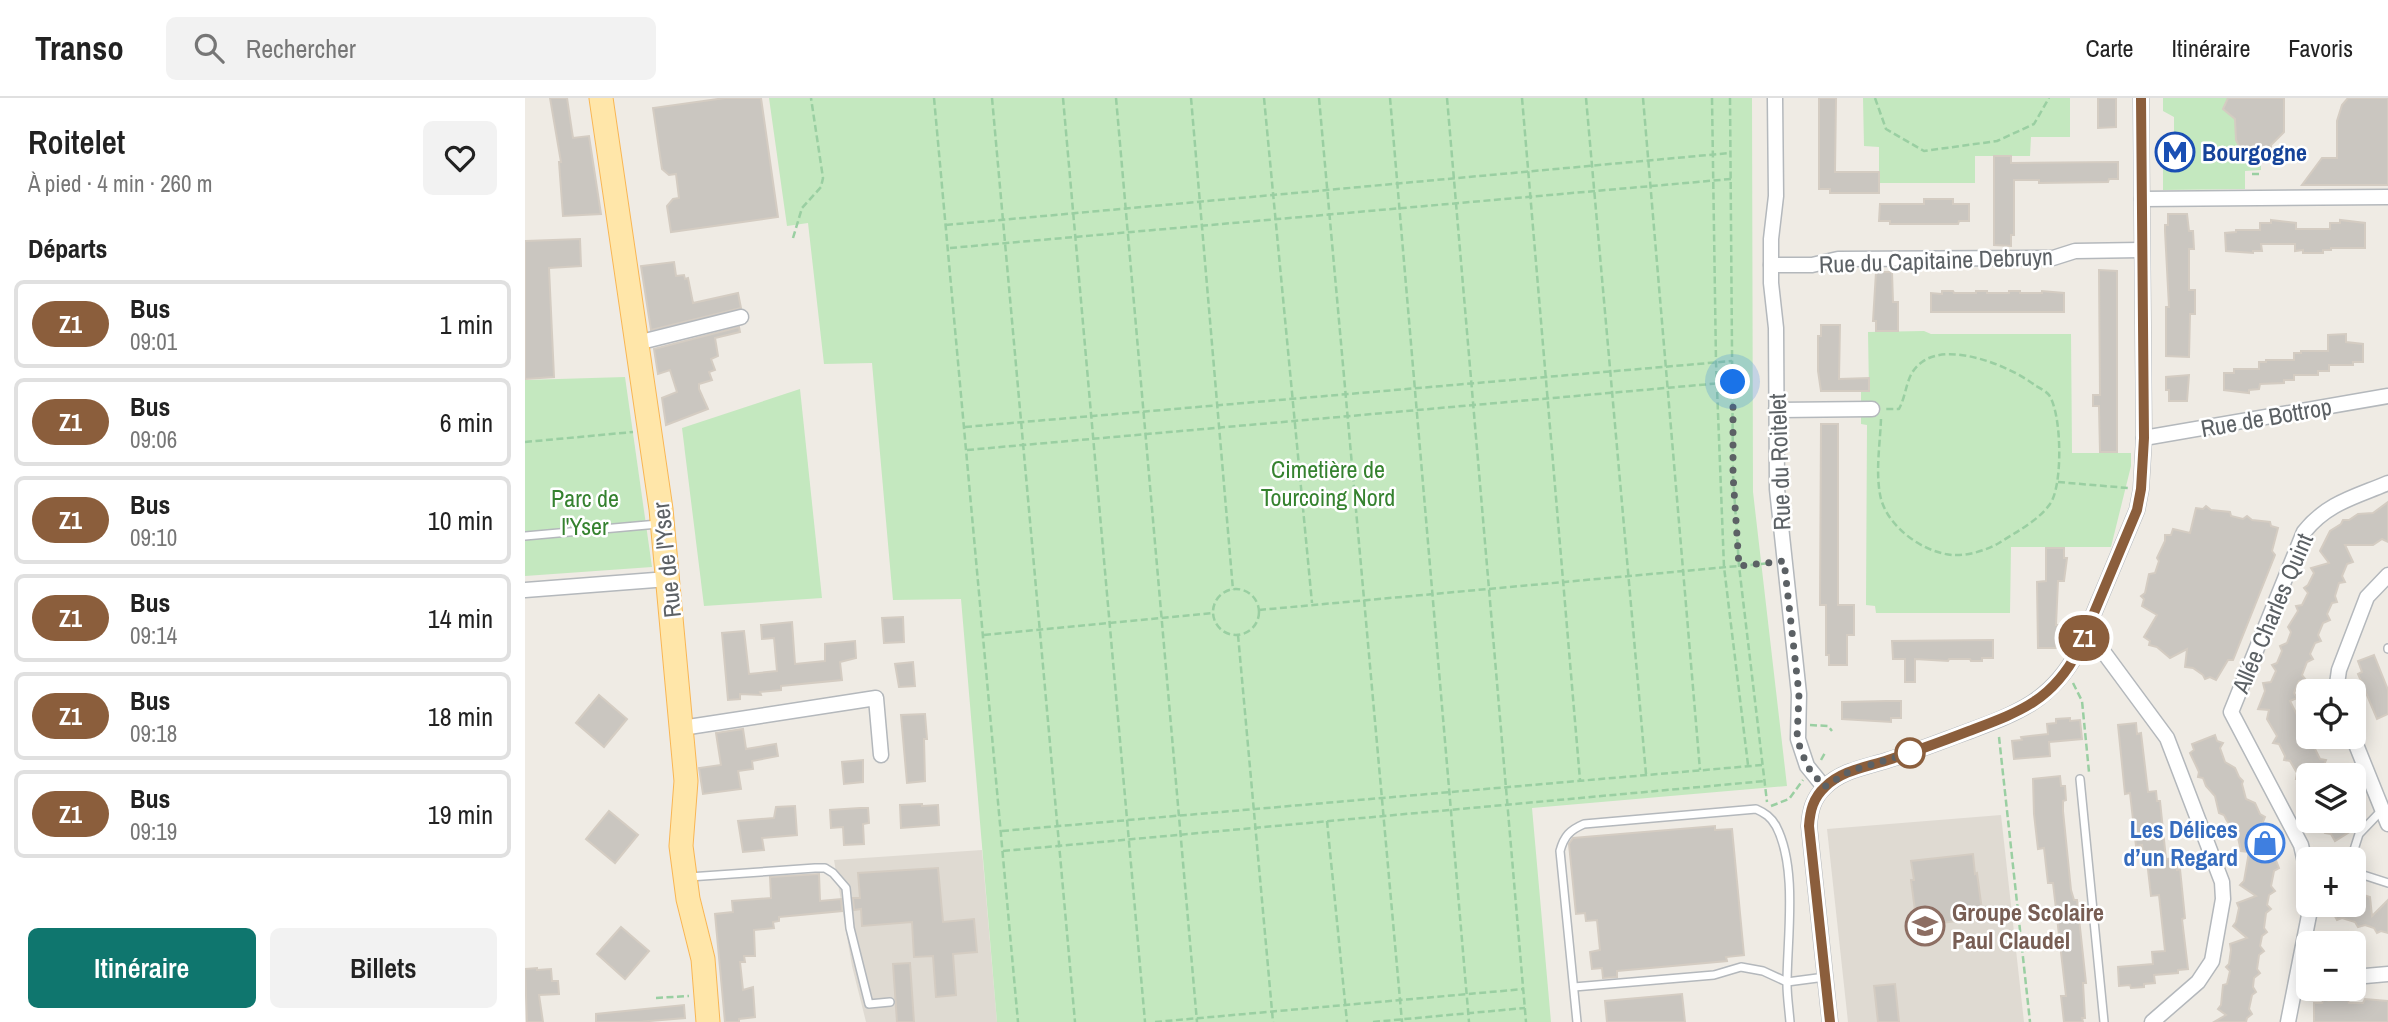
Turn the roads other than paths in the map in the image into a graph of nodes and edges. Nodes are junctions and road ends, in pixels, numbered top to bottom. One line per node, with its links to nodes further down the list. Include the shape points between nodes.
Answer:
1 (601, 98): 9 (main road, Rue de l'Yser)
2 (1775, 98): 7 (street, Rue du Roitelet)
3 (2141, 98): 5 (street)
4 (2388, 197): 5 (street)
5 (2142, 199): 6 (street)
6 (2141, 250): 7 (street, Rue du Capitaine Debruyn, via 2075,250 2053,258 1838,259 1812,265); 13 (street)
7 (1771, 265): 12 (street, Rue du Roitelet)
8 (741, 317): 9 (street)
9 (637, 343): 15 (main road, Rue de l'Yser)
10 (2388, 396): 13 (street, Rue de Bottrop)
11 (1872, 409): 12 (street)
12 (1776, 410): 26 (street, Rue du Roitelet, via 1777,489 1799,694 1797,739 1803,759)
13 (2144, 438): 20 (street, via 2141,489 2133,522)
14 (2388, 483): 29 (street, Allée Charles Quint, via 2329,507 2304,532 2231,712)
15 (663, 524): 16 (lane); 18 (main road, Rue de l'Yser)
16 (525, 536)
17 (2388, 575): 21 (street, via 2367,597)
18 (668, 579): 19 (street); 22 (main road, Rue de l'Yser)
19 (525, 590)
20 (2088, 631): 26 (street, via 2067,671 2034,703 1997,721 1850,771); 46 (street, via 2167,738 2222,882 2212,961 2198,982)
21 (2338, 679)
22 (682, 728): 24 (street, via 876,698); 32 (main road, Rue de l'Yser)
23 (2358, 749): 27 (street)
24 (881, 755)
25 (2080, 779): 45 (lane)
26 (1824, 787): 36 (street, via 1814,800 1809,826)
27 (2382, 810): 28 (street); 30 (lane, via 2360,834)
28 (2388, 824)
29 (2302, 847)
30 (2355, 847)
31 (2366, 876): 33 (lane)
32 (685, 877): 40 (lane, via 814,868 833,873 846,888 850,928 869,1003); 41 (main road, Rue de l'Yser, via 703,959)
33 (2388, 883)
34 (2388, 974): 35 (street)
35 (2366, 976)
36 (1825, 977): 37 (lane); 44 (street)
37 (1787, 982): 38 (lane, via 1741,967 1714,975); 38 (lane, via 1790,921 1784,849 1769,815 1756,808 1584,824 1568,833 1560,850); 43 (lane)
38 (1574, 987): 42 (lane)
39 (2296, 998): 47 (street)
40 (890, 1002)
41 (708, 1022)
42 (1577, 1022)
43 (1790, 1022)
44 (1830, 1022)
45 (2104, 1022)
46 (2153, 1022)
47 (2288, 1022)

